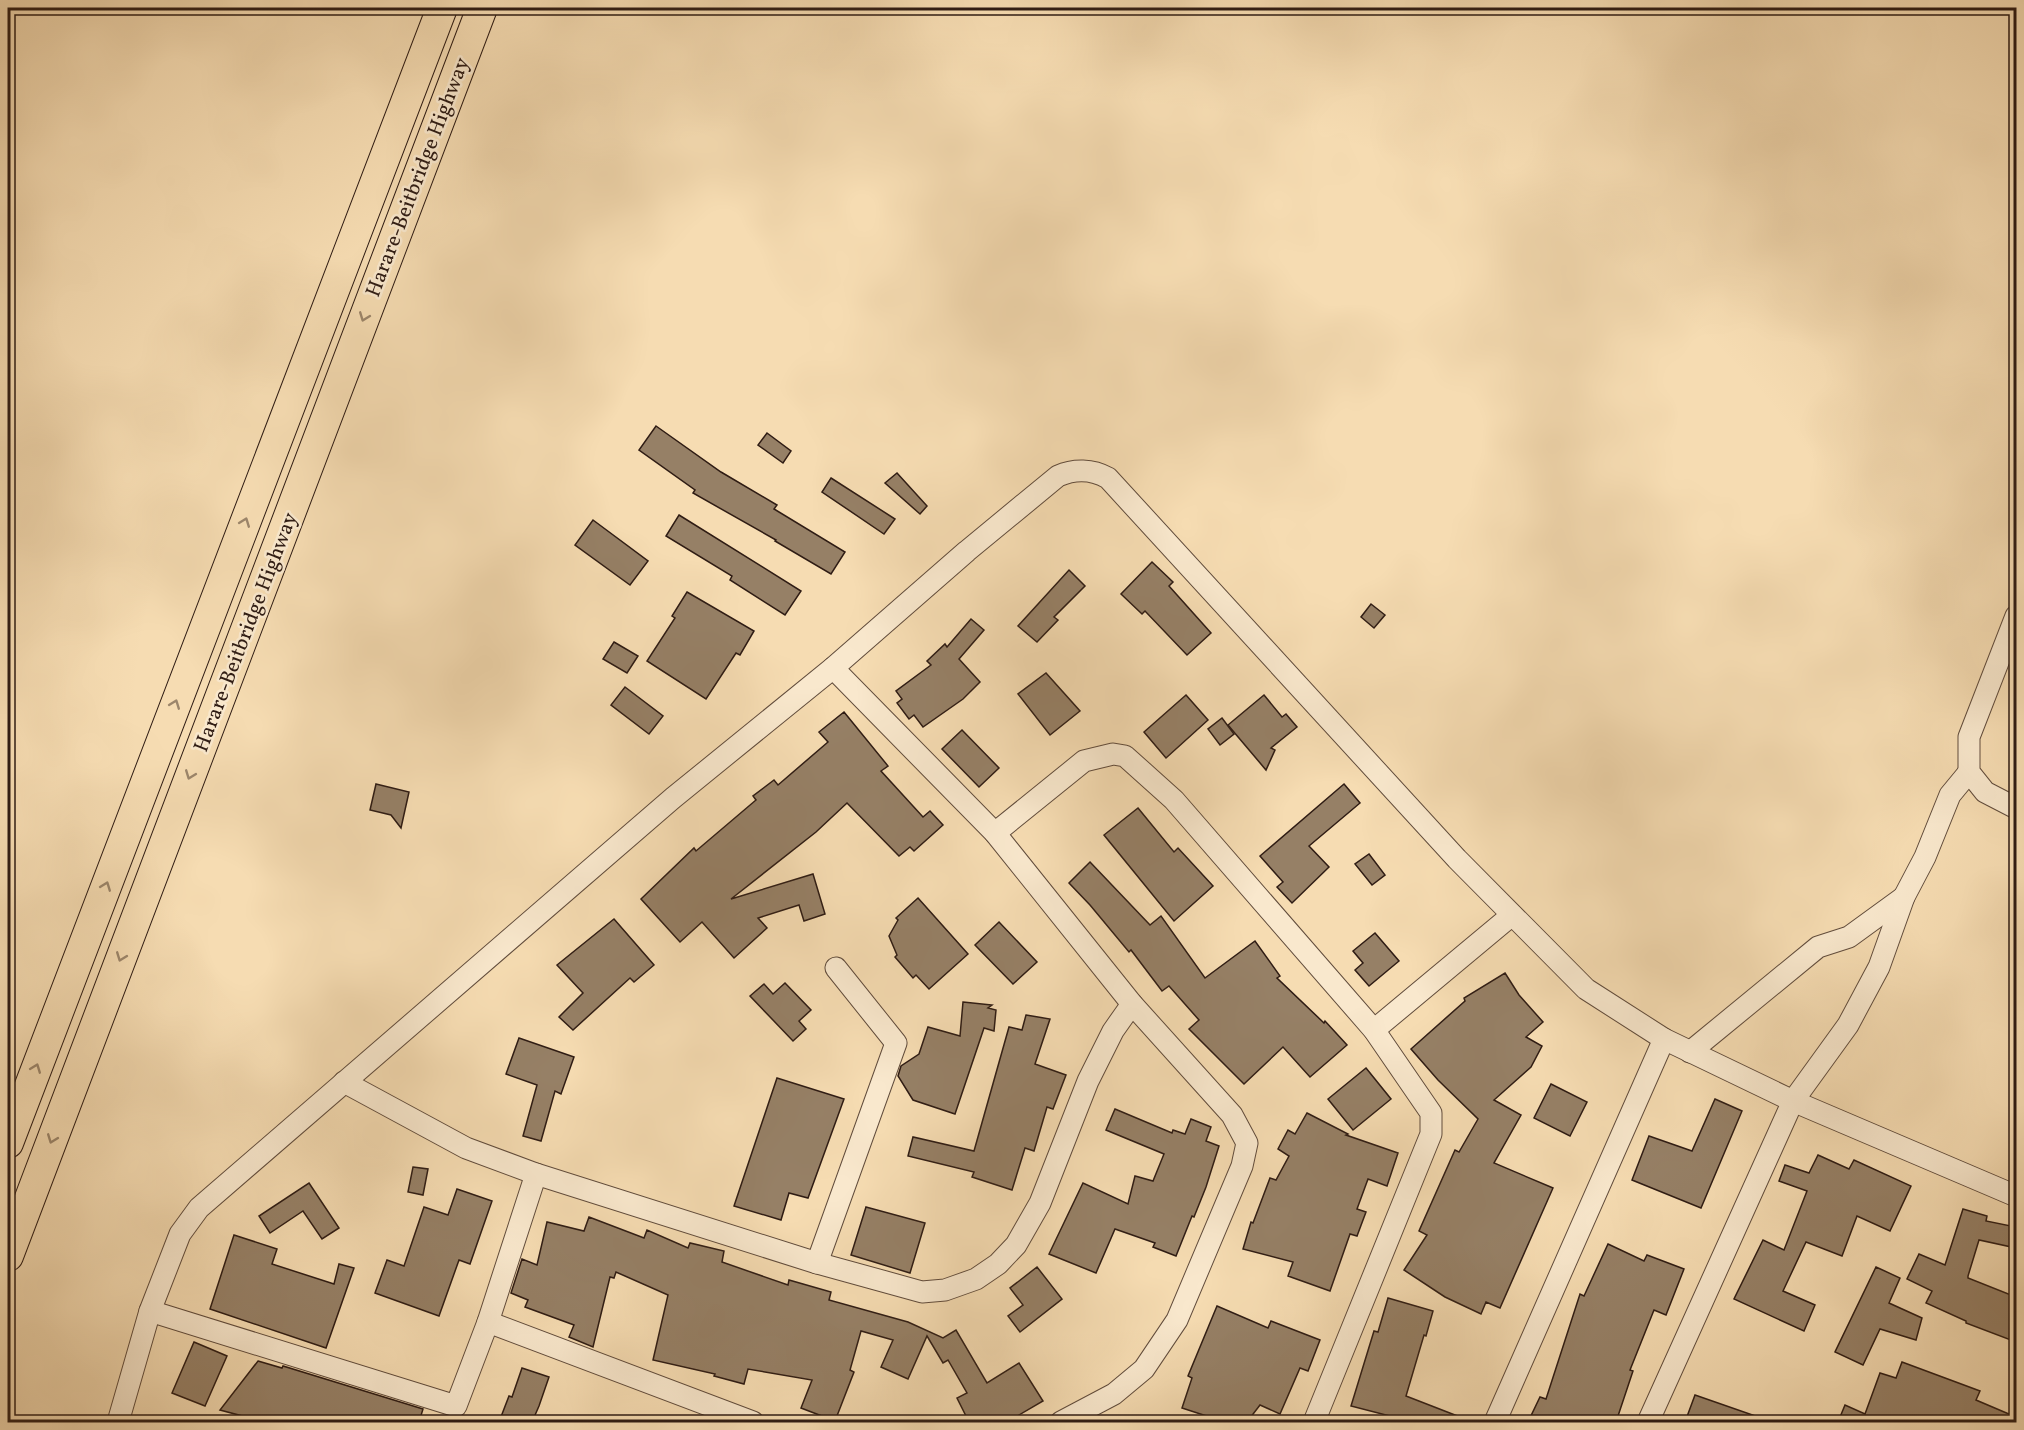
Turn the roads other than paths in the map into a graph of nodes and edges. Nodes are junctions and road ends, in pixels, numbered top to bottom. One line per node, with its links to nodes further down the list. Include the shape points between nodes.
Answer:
1 (442, 8): 17 (highway, Harare-Beitbridge Highway, one-way to 1)
2 (482, 8): 20 (highway, Harare-Beitbridge Highway, one-way to 20)
3 (2016, 616): 5 (street, via 1969,737)
4 (833, 668): 7 (street); 9 (street, via 1058,476 1070,471 1098,472 1108,478); 15 (street, via 673,798)
5 (1969, 772): 6 (street, via 1984,792); 8 (street, via 1950,795)
6 (2016, 808)
7 (995, 834): 11 (street); 12 (street, via 1084,761 1113,754 1125,756 1174,800)
8 (1904, 897): 14 (street, via 1849,937 1818,947); 16 (street, via 1879,968 1853,1016)
9 (1512, 915): 12 (street); 13 (street, via 1586,989)
10 (836, 968): 21 (street, via 896,1043)
11 (1132, 1004): 21 (street, via 1113,1031 1088,1081 1040,1203 1016,1245 998,1264 976,1279 945,1290 922,1292); 27 (street, via 1232,1115 1247,1143 1242,1166 1177,1320 1144,1369 1114,1394)
12 (1374, 1030): 28 (street, via 1431,1113 1431,1134)
13 (1664, 1040): 14 (street); 29 (street)
14 (1690, 1052): 16 (street)
15 (344, 1082): 18 (street, via 466,1148); 22 (street, via 199,1208 180,1234)
16 (1793, 1101): 19 (street); 30 (street)
17 (8, 1143)
18 (536, 1174): 21 (street); 23 (street)
19 (2016, 1196)
20 (8, 1256)
21 (817, 1263)
22 (150, 1311): 24 (street); 25 (street)
23 (488, 1322): 24 (street); 26 (street)
24 (453, 1414)
25 (118, 1422)
26 (753, 1422)
27 (1061, 1422)
28 (1314, 1422)
29 (1495, 1422)
30 (1648, 1422)

